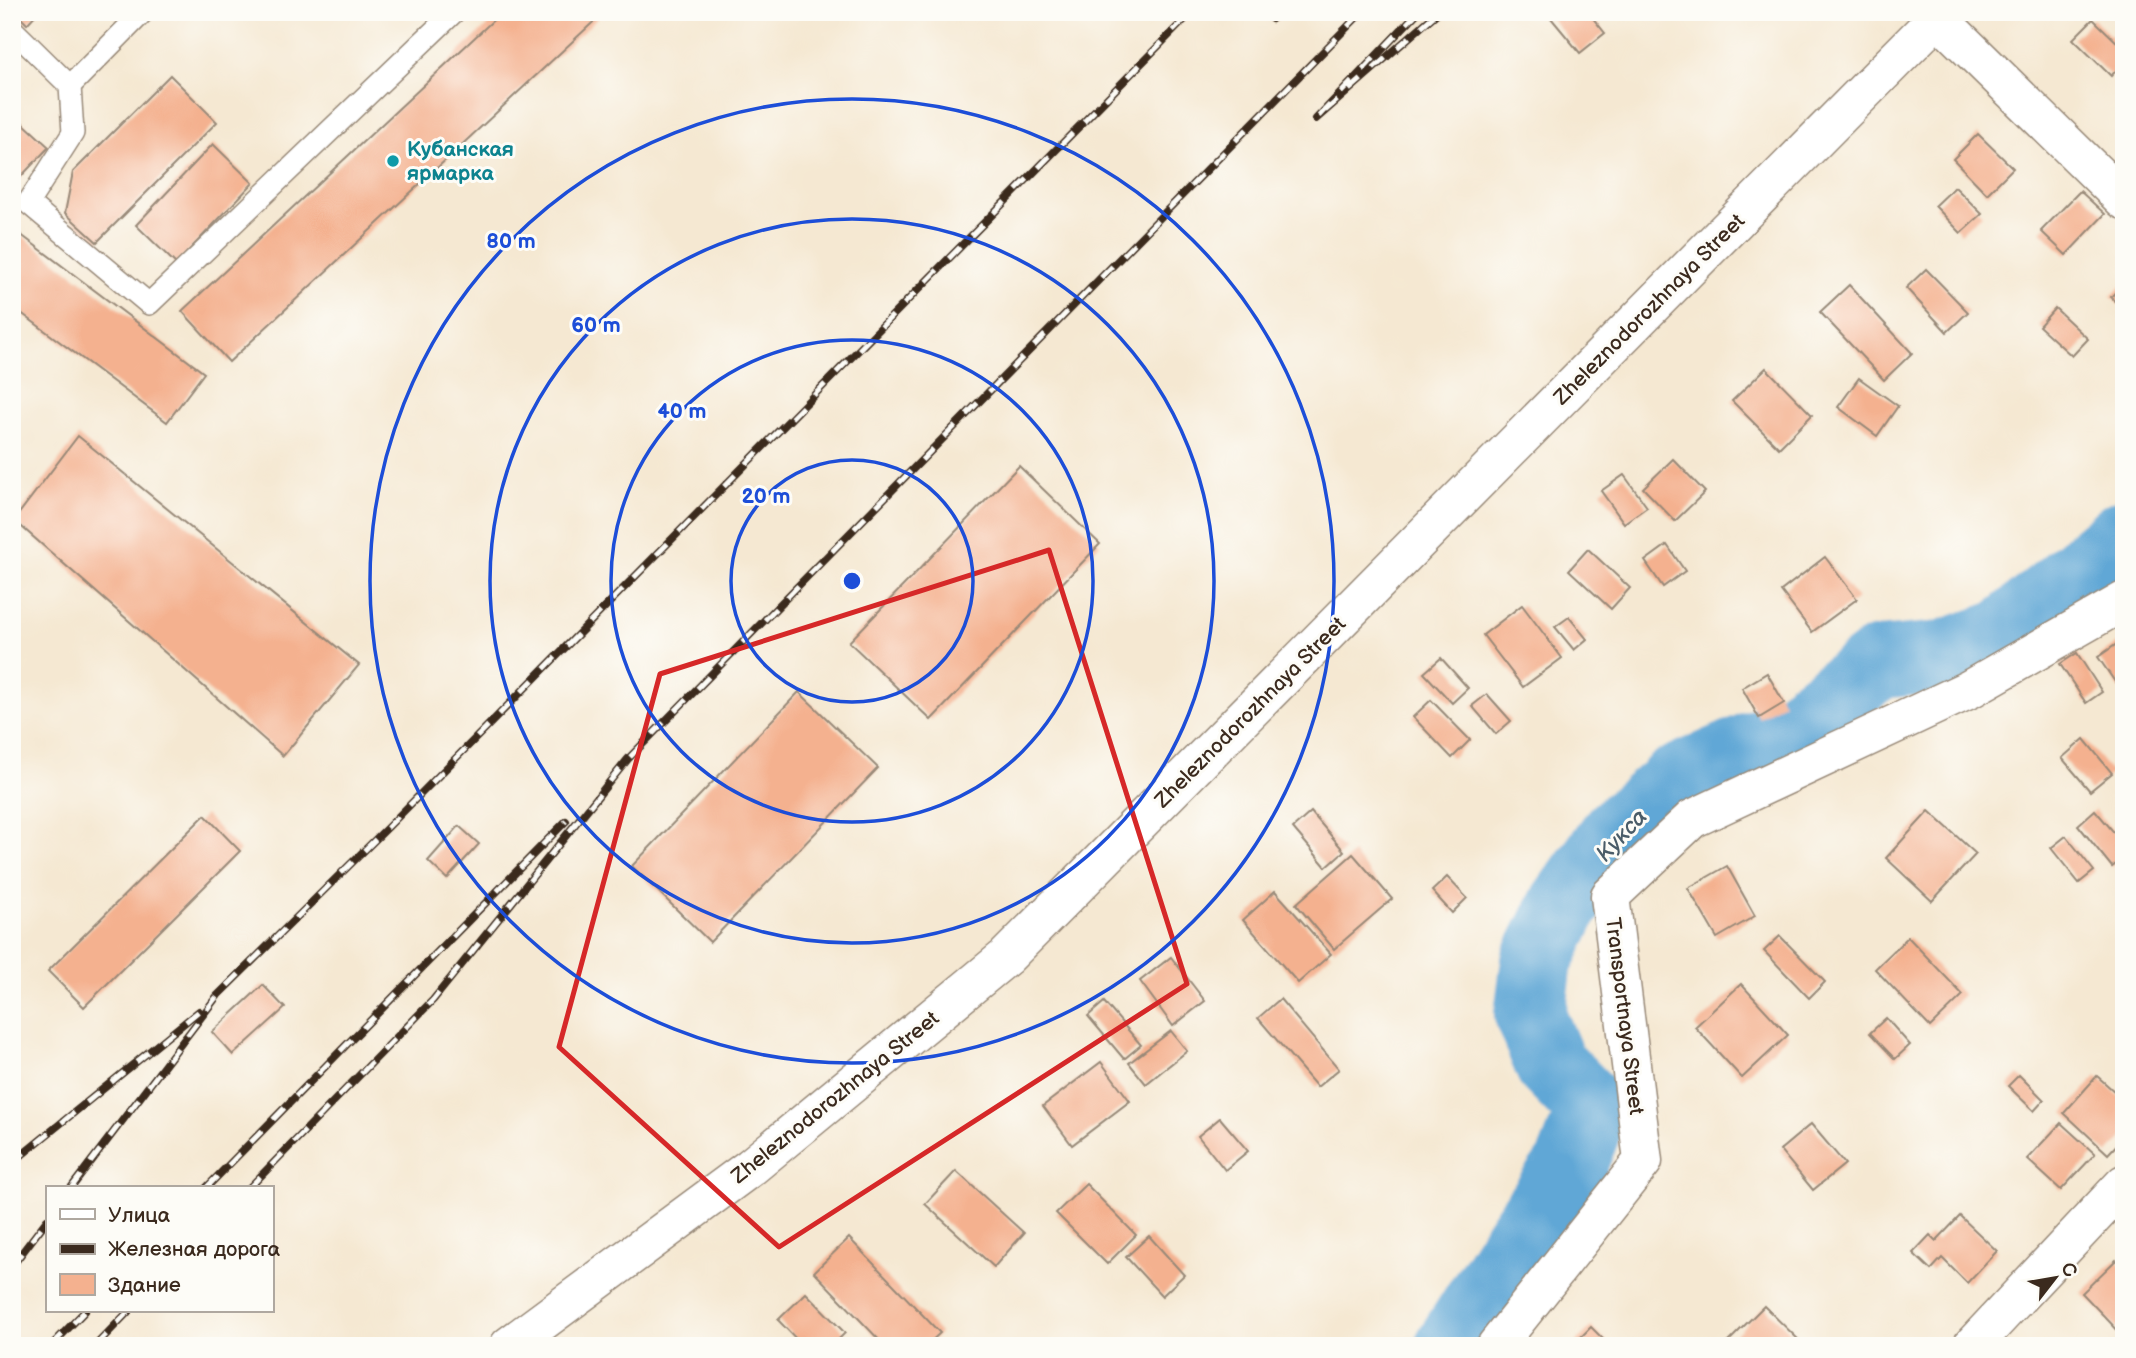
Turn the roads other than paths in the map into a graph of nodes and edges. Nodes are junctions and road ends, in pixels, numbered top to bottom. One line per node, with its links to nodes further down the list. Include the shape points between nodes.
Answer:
1 (142, 12): 5 (lane)
2 (454, 12): 5 (lane, via 149,304 29,203 73,133)
3 (1941, 15): 6 (street, Zheleznodorozhnaya Street); 9 (street, Zheleznodorozhnaya Street, via 1006,957 751,1167)
4 (12, 29): 5 (lane)
5 (70, 86)
6 (2124, 200)
7 (2124, 601): 10 (street, Transportnaya Street, via 1970,689 1692,819 1610,896 1643,1161)
8 (2119, 1199): 11 (street)
9 (509, 1346)
10 (1496, 1346)
11 (1972, 1346)

